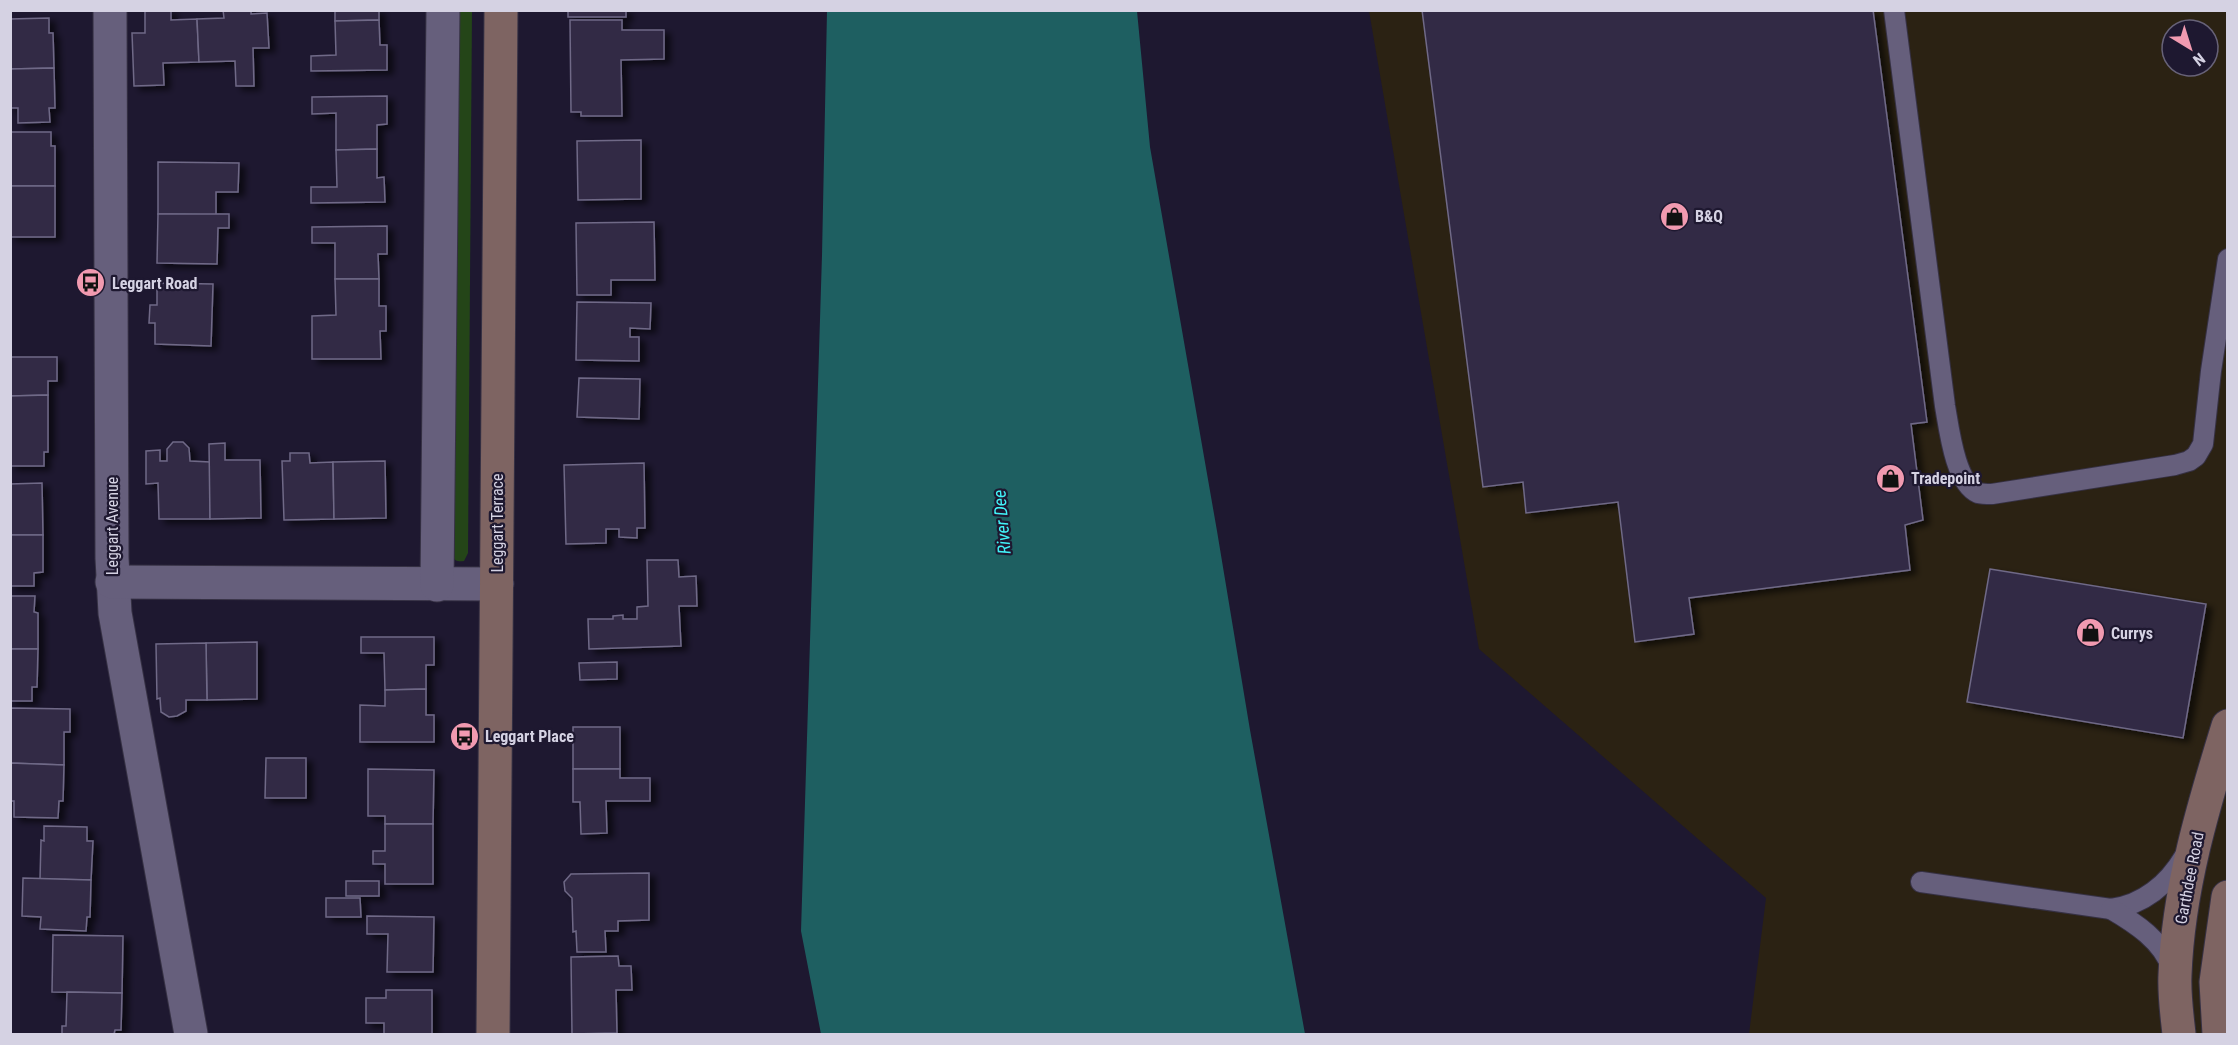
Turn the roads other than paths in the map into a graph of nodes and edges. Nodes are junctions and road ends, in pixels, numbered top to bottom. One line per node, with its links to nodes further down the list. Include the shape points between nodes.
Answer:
1 (110, 10): 6 (street, Leggart Avenue)
2 (443, 10): 8 (street)
3 (501, 10): 7 (main road, Leggart Terrace)
4 (1894, 10): 5 (lane, via 1944,406 1958,463 1970,486 1979,493 2175,465 2196,456 2203,444)
5 (2228, 259)
6 (112, 582): 8 (street); 15 (street, Leggart Avenue)
7 (497, 584): 8 (street); 16 (main road, Leggart Terrace)
8 (437, 585)
9 (2228, 726): 10 (main road, Garthdee Road)
10 (2195, 838): 13 (lane, via 2174,874 2158,889 2138,902); 14 (main road, Garthdee Road, via 2179,928)
11 (1921, 882): 13 (lane)
12 (2228, 897): 18 (main road, via 2216,982)
13 (2111, 909): 14 (lane, via 2157,944)
14 (2175, 977): 17 (main road, Garthdee Road)
15 (191, 1035)
16 (493, 1035)
17 (2179, 1035)
18 (2220, 1035)

